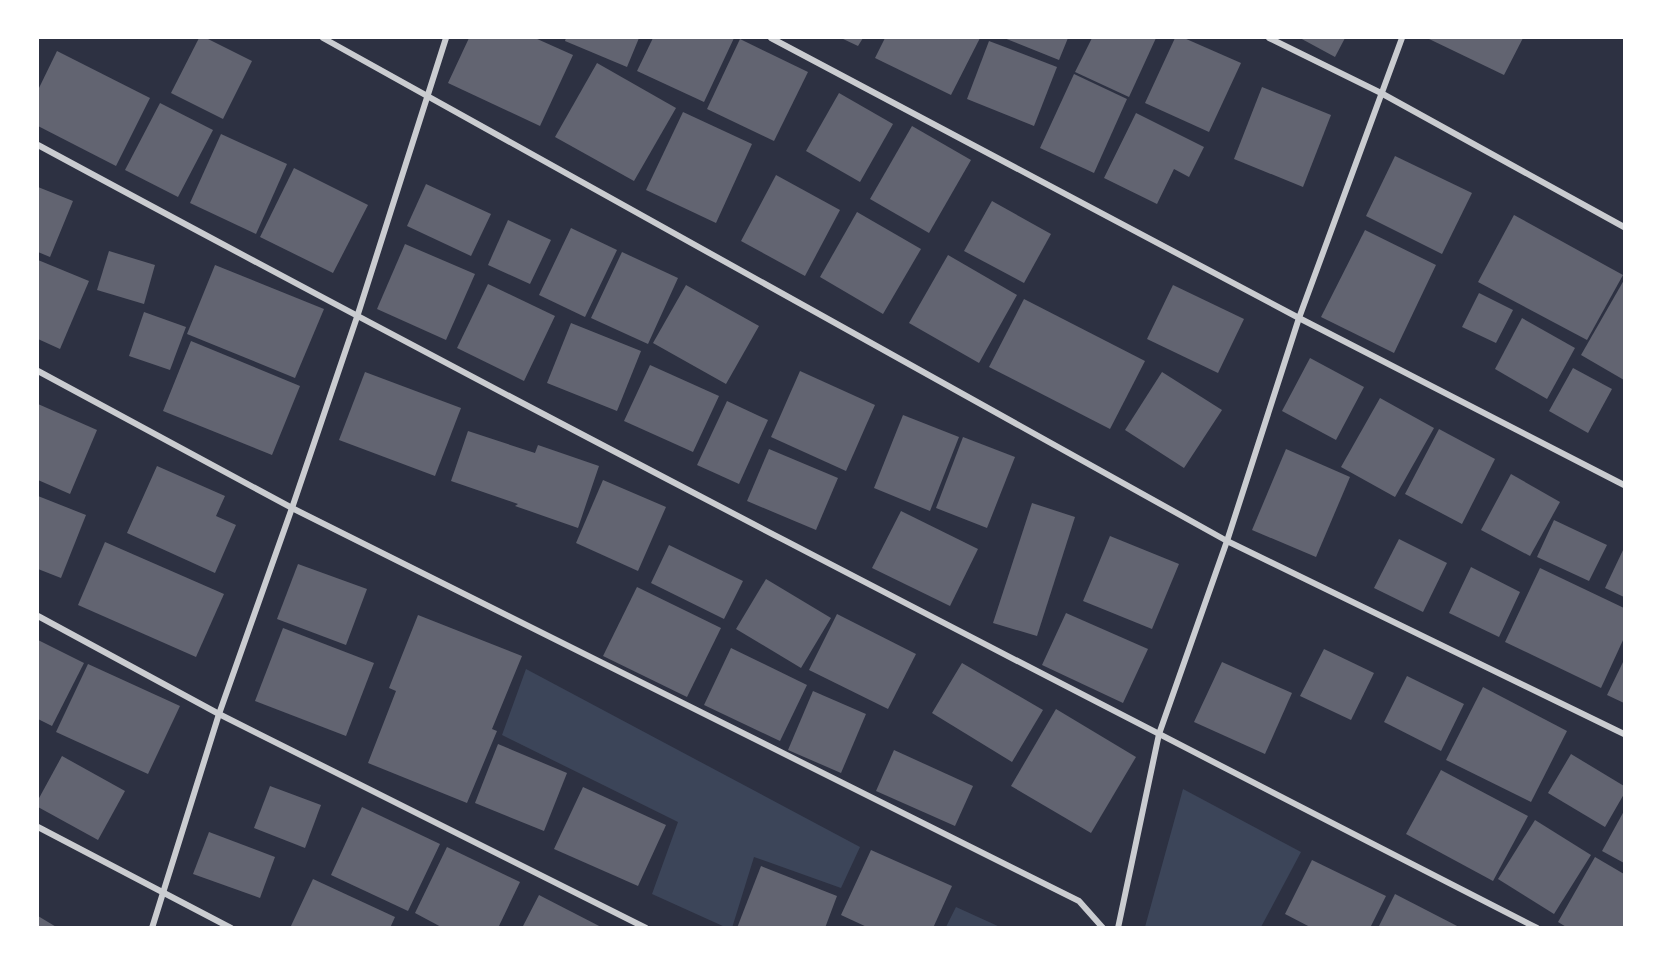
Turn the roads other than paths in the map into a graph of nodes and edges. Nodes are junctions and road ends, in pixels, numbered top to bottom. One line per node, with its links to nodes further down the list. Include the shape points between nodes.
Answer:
1 (323, 38): 7 (street)
2 (446, 38): 7 (street)
3 (771, 38): 11 (street)
4 (1269, 38): 6 (street)
5 (1402, 38): 6 (street)
6 (1381, 93): 9 (street); 11 (street)
7 (426, 96): 10 (street); 15 (street)
8 (38, 145): 10 (street)
9 (1624, 227)
10 (357, 317): 14 (street); 18 (street)
11 (1299, 318): 13 (street); 15 (street)
12 (38, 371): 14 (street)
13 (1624, 485)
14 (292, 508): 17 (street); 25 (street, via 1079,901)
15 (1227, 541): 18 (street); 19 (street)
16 (38, 616): 17 (street)
17 (219, 714): 21 (street); 24 (street)
18 (1159, 734): 26 (street); 27 (street)
19 (1624, 734)
20 (38, 827): 21 (street)
21 (164, 894): 22 (street); 23 (street)
22 (152, 927)
23 (231, 927)
24 (646, 927)
25 (1103, 927)
26 (1118, 927)
27 (1537, 927)

